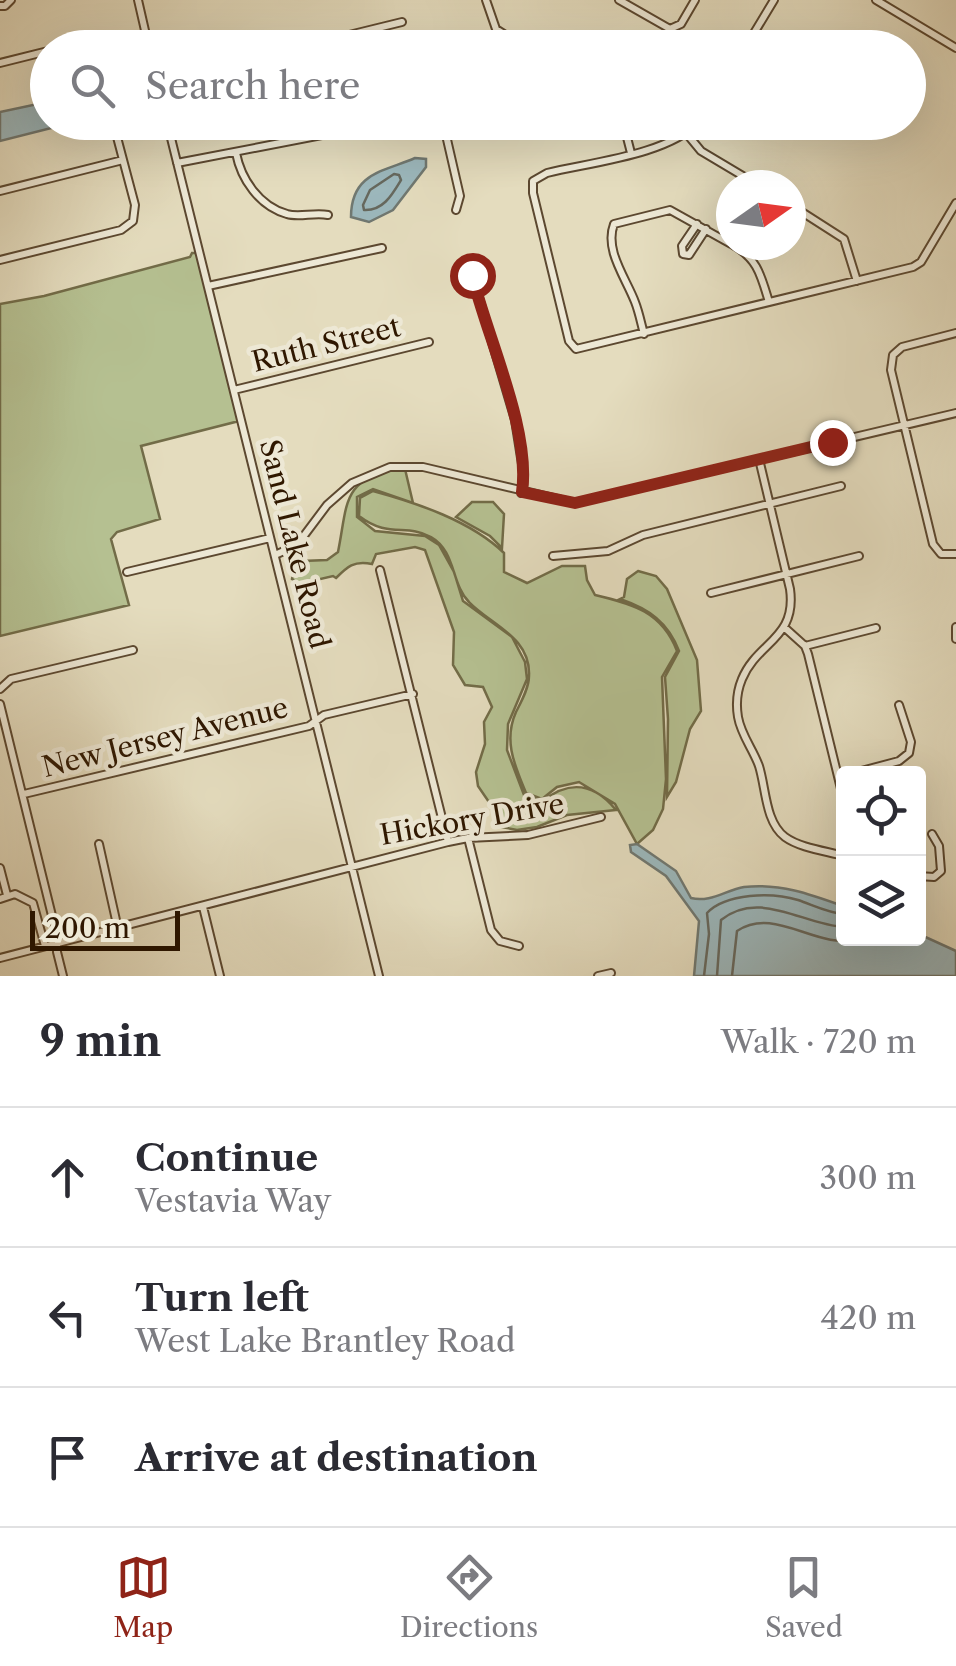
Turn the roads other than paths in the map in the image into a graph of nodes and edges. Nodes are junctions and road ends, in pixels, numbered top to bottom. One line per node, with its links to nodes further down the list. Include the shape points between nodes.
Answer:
1 (11, 0): 8 (street)
2 (138, 0): 10 (street)
3 (486, 0): 12 (street)
4 (619, 0): 5 (street, via 670,29 679,27)
5 (696, 0)
6 (774, 0): 13 (street)
7 (876, 0): 14 (street)
8 (0, 6)
9 (402, 22): 11 (street)
10 (146, 30)
11 (369, 30)
12 (498, 30)
13 (756, 30)
14 (956, 48)
15 (30, 56): 16 (street)
16 (0, 63)
17 (118, 140): 26 (street)
18 (172, 140): 27 (street, Sand Lake Road)
19 (303, 140): 25 (street)
20 (447, 140): 31 (street, via 460,196)
21 (627, 140): 24 (street)
22 (674, 140): 24 (street)
23 (692, 140): 28 (street)
24 (630, 153): 45 (street, via 540,175 532,193 572,346)
25 (236, 154): 27 (street); 32 (street, via 243,180 272,207 290,215)
26 (123, 160): 29 (street); 38 (street, via 135,212 128,226)
27 (177, 163): 42 (street, Sand Lake Road)
28 (733, 170)
29 (0, 191)
30 (956, 203): 41 (street, via 918,265)
31 (456, 210)
32 (328, 215)
33 (806, 215): 41 (street, via 844,239)
34 (697, 224): 35 (street); 35 (street, via 683,254 694,252); 45 (street, via 670,210 612,227 620,275)
35 (706, 229): 36 (street)
36 (716, 235)
37 (382, 248): 42 (street)
38 (0, 260)
39 (754, 260): 43 (street)
40 (469, 264): 52 (street, via 515,420)
41 (857, 282): 43 (street)
42 (208, 286): 47 (street, Sand Lake Road)
43 (769, 302): 45 (street)
44 (956, 333): 49 (street, via 893,354)
45 (644, 334)
46 (428, 342): 47 (street, Ruth Street)
47 (234, 390): 54 (street, Sand Lake Road)
48 (956, 413): 49 (street)
49 (906, 425): 50 (street); 55 (street, via 933,544 941,554)
50 (759, 459): 52 (street, via 575,503); 53 (street)
51 (841, 486): 53 (street)
52 (522, 492): 56 (street, via 422,467 380,469 352,483 297,545)
53 (769, 504): 57 (street, via 643,534 608,552); 61 (street)
54 (270, 538): 56 (street, Sand Lake Road); 60 (street)
55 (956, 554)
56 (275, 555): 73 (street, Sand Lake Road)
57 (553, 556)
58 (860, 556): 61 (street)
59 (380, 570): 70 (street)
60 (127, 572)
61 (787, 574): 62 (street); 64 (street, via 792,600)
62 (711, 593)
63 (956, 627): 66 (street)
64 (785, 628): 67 (street); 82 (street, via 742,677 738,719 779,830 794,842)
65 (876, 628): 67 (street)
66 (956, 640)
67 (805, 646): 74 (street)
68 (132, 650): 69 (street)
69 (0, 687)
70 (412, 694): 73 (street, New Jersey Avenue); 80 (street)
71 (0, 704): 76 (street)
72 (898, 704): 75 (street, via 909,753)
73 (316, 720): 76 (street, New Jersey Avenue); 83 (street, Sand Lake Road)
74 (841, 766)
75 (879, 766)
76 (24, 794): 89 (street)
77 (600, 817): 79 (street, Hickory Drive, via 528,835)
78 (932, 834): 85 (street, via 942,871)
79 (468, 838): 80 (street, Hickory Drive); 91 (street, via 492,930 500,941)
80 (448, 842): 83 (street, Hickory Drive)
81 (99, 844): 88 (street)
82 (836, 854)
83 (352, 867): 87 (street, Hickory Drive); 96 (street, Sand Lake Road)
84 (0, 868): 86 (street)
85 (926, 876)
86 (3, 897): 90 (street, via 22,894 33,903)
87 (203, 908): 88 (street, Hickory Drive); 95 (street)
88 (118, 929): 89 (street, Hickory Drive)
89 (57, 944): 90 (street, Hickory Drive); 94 (street)
90 (45, 946): 92 (street, Hickory Drive)
91 (519, 946)
92 (0, 957)
93 (611, 973): 97 (street)
94 (62, 976)
95 (220, 976)
96 (379, 976)
97 (598, 976)

